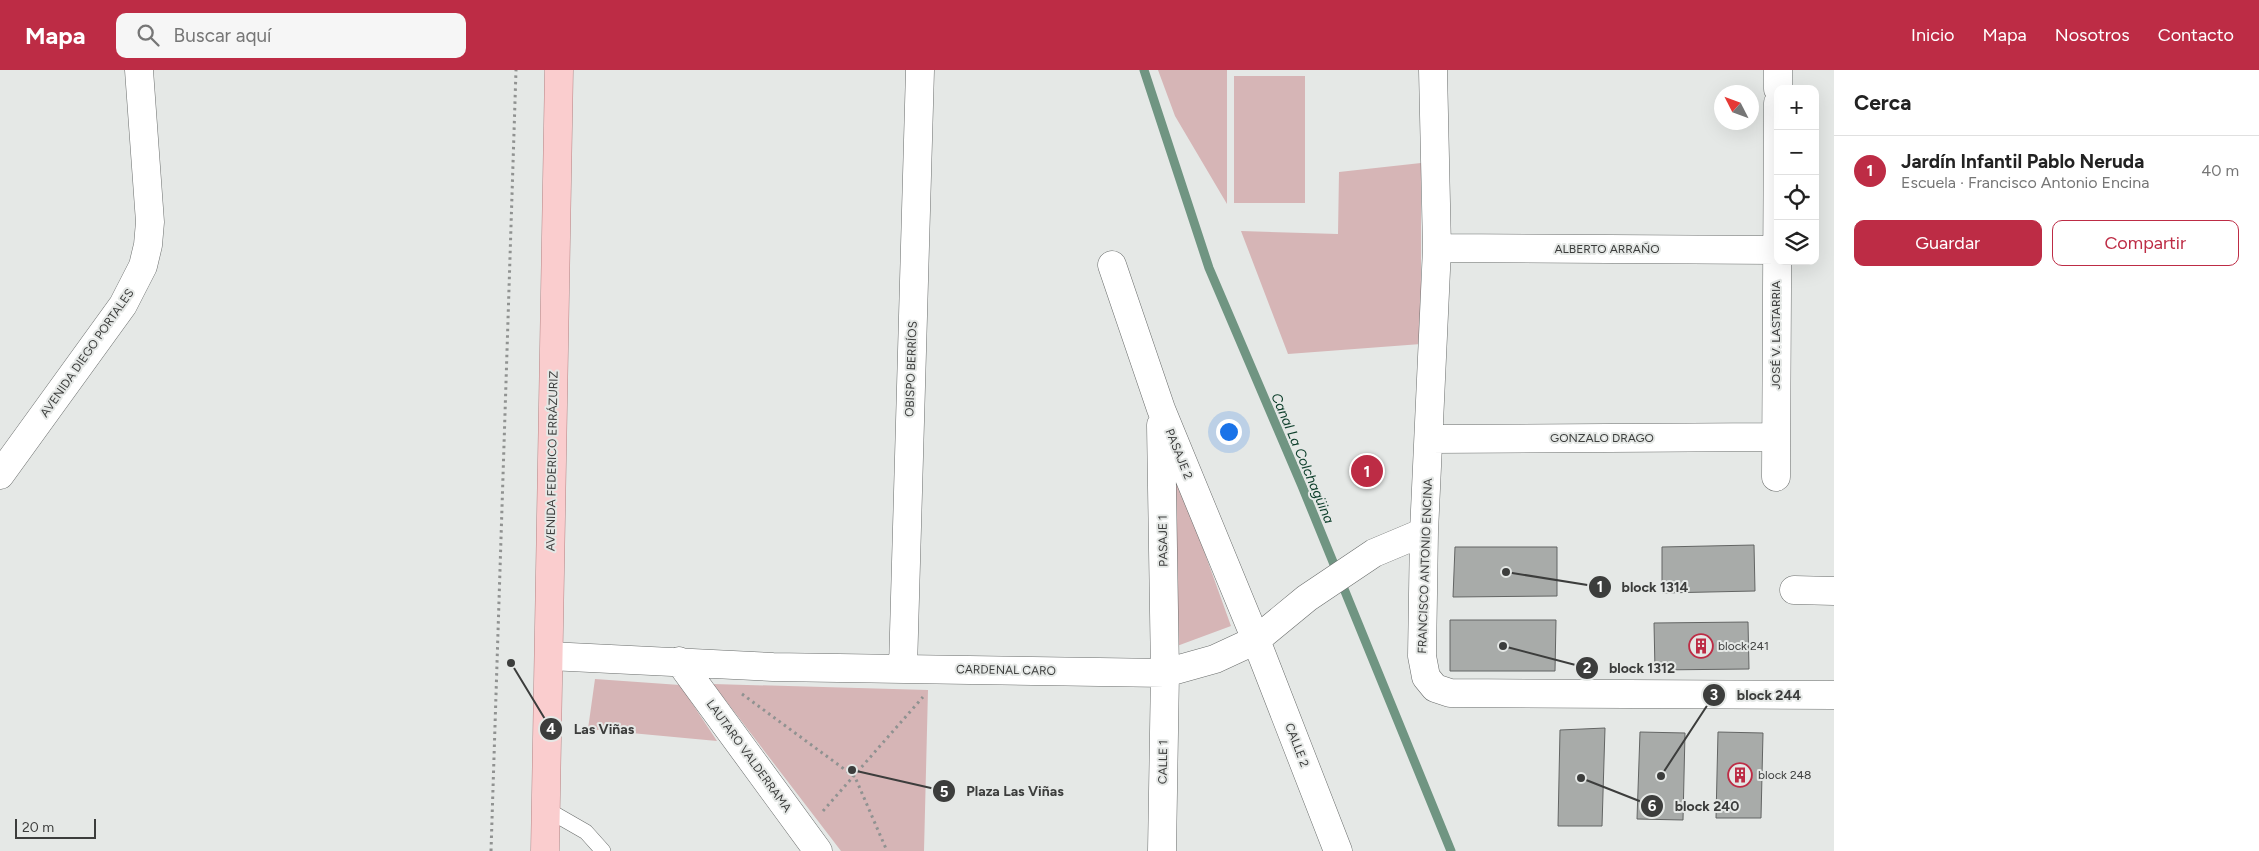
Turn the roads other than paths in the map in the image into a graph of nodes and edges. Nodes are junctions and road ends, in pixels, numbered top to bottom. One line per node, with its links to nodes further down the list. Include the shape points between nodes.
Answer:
1 (140, 70): 16 (street, AVENIDA DIEGO PORTALES, via 150,222 143,266 123,305)
2 (559, 70): 22 (main road, AVENIDA FEDERICO ERRÁZURIZ)
3 (920, 70): 24 (street, OBISPO BERRÍOS)
4 (1433, 70): 9 (street, FRANCISCO ANTONIO ENCINA)
5 (1778, 70): 6 (street)
6 (1778, 85)
7 (1778, 130): 8 (street, JOSÉ V. LASTARRIA)
8 (1777, 220)
9 (1437, 248): 10 (street, ALBERTO ARRAÑO); 15 (street, FRANCISCO ANTONIO ENCINA)
10 (1774, 250)
11 (1112, 265): 13 (street, PASAJE 2)
12 (1777, 265): 14 (street, JOSÉ V. LASTARRIA)
13 (1161, 409): 21 (street, PASAJE 2); 25 (street, PASAJE 1)
14 (1775, 437): 15 (street, GONZALO DRAGO); 17 (street, JOSÉ V. LASTARRIA)
15 (1429, 439): 18 (street, FRANCISCO ANTONIO ENCINA)
16 (0, 475)
17 (1776, 477)
18 (1424, 532): 21 (street, CARDENAL CARO, via 1374,553 1307,598); 26 (street, FRANCISCO ANTONIO ENCINA, via 1422,656 1426,677 1435,688 1450,692)
19 (1794, 590): 20 (street)
20 (1834, 590)
21 (1256, 640): 25 (street, CARDENAL CARO, via 1215,659); 32 (street, CALLE 2)
22 (549, 656): 23 (street, CARDENAL CARO); 27 (main road, AVENIDA FEDERICO ERRÁZURIZ)
23 (679, 661): 24 (street, CARDENAL CARO, via 773,667); 28 (street, LAUTARO VALDERRAMA)
24 (903, 668): 25 (street, CARDENAL CARO)
25 (1165, 673): 31 (street, CALLE 1)
26 (1834, 695)
27 (546, 809): 29 (main road, AVENIDA FEDERICO ERRÁZURIZ); 30 (lane, via 586,832)
28 (812, 842)
29 (545, 851)
30 (603, 851)
31 (1162, 851)
32 (1338, 851)

